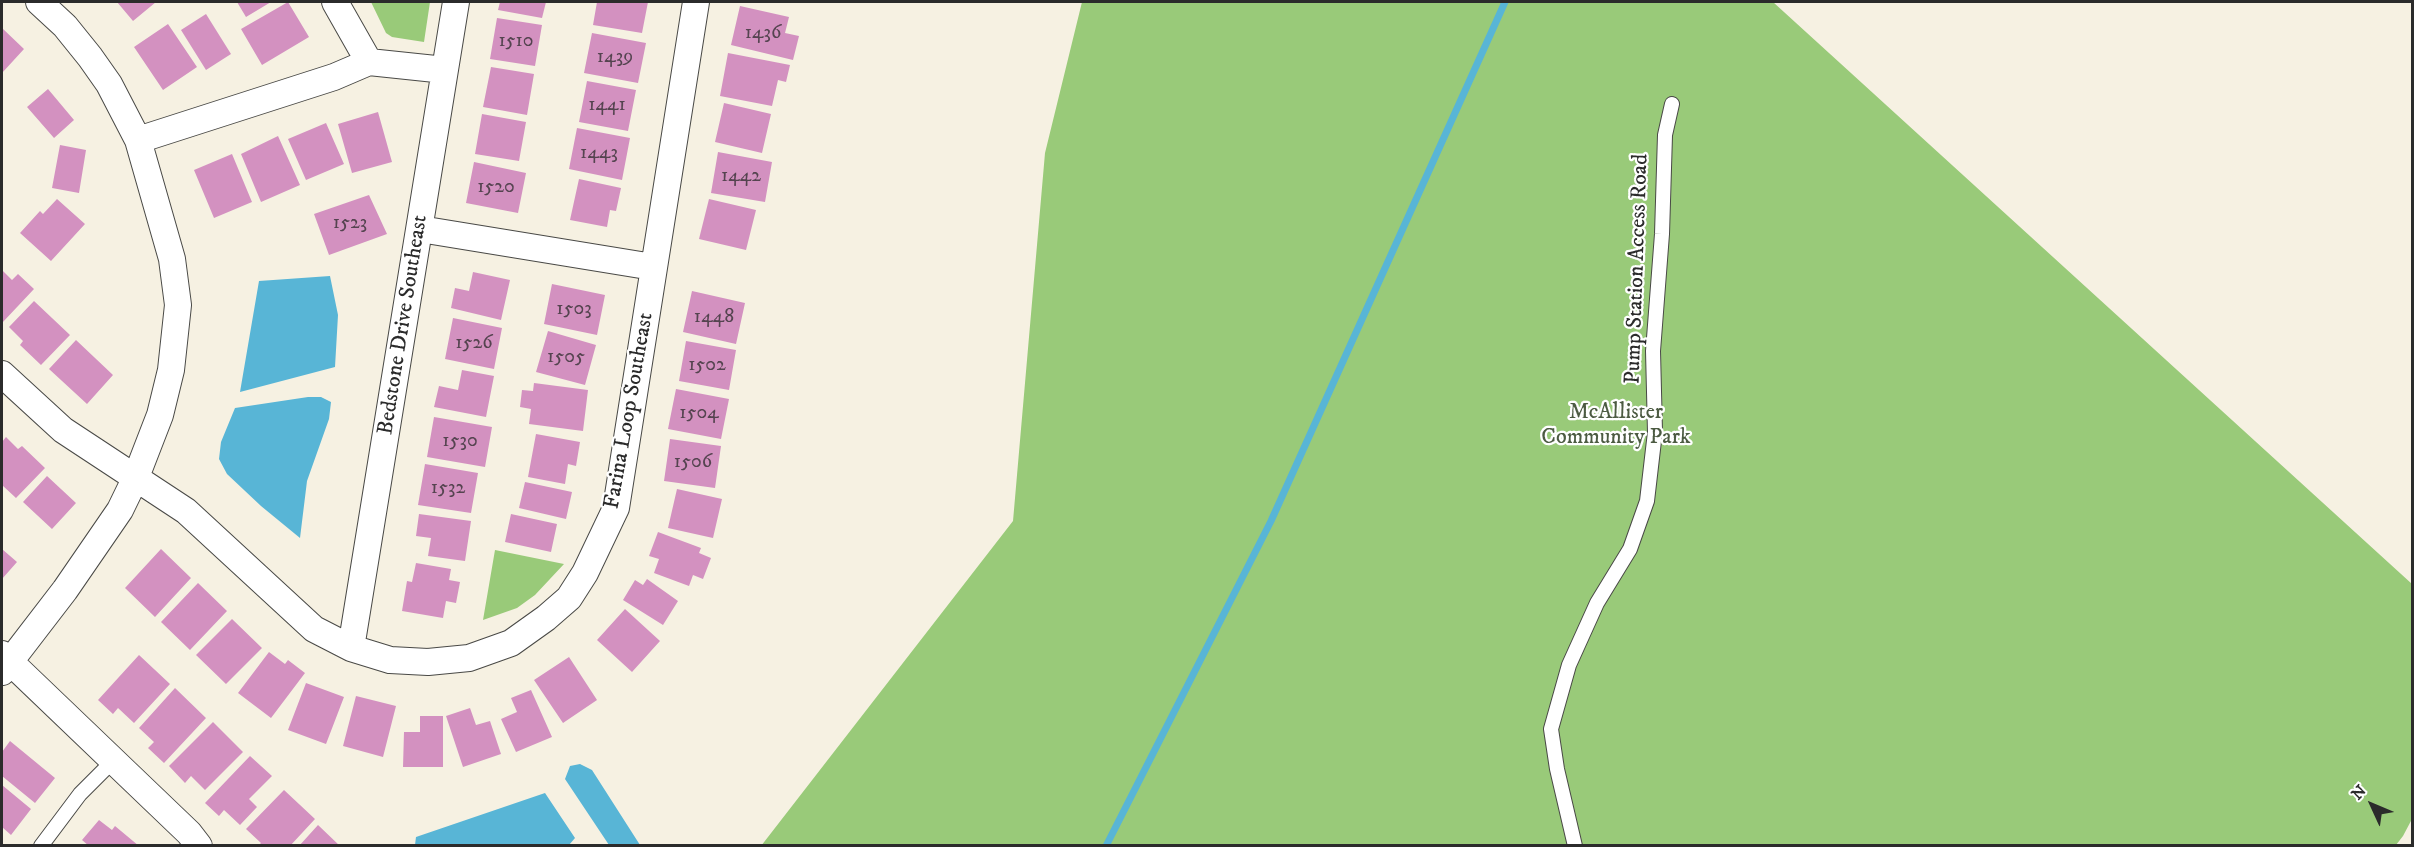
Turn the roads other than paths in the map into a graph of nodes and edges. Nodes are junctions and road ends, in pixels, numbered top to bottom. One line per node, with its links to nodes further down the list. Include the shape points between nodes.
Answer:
1 (39, 2): 8 (street, via 90,57)
2 (335, 2): 5 (street)
3 (456, 2): 6 (street, Bedstone Drive Southeast)
4 (696, 2): 10 (street, Farina Loop Southeast)
5 (369, 62): 6 (street); 8 (street, via 334,77)
6 (445, 70): 9 (street, Bedstone Drive Southeast)
7 (1672, 104): 18 (lane, Pump Station Access Road, via 1665,135 1653,351 1655,432 1647,501 1630,549 1597,603 1569,665 1551,729)
8 (138, 140): 12 (street, via 172,260 178,305 171,370 160,415)
9 (420, 229): 10 (street); 13 (street, Bedstone Drive Southeast)
10 (653, 267): 13 (street, Farina Loop Southeast, via 616,508 569,598 511,643 470,658 390,660)
11 (2, 374): 12 (street, Farina Loop Southeast, via 63,430)
12 (136, 477): 13 (street, Farina Loop Southeast, via 186,511 314,629); 14 (street, via 120,510 65,590)
13 (351, 648)
14 (4, 662): 15 (street)
15 (112, 762): 16 (lane, via 80,794); 17 (street, via 189,832)
16 (41, 846)
17 (199, 846)
18 (1575, 846)

